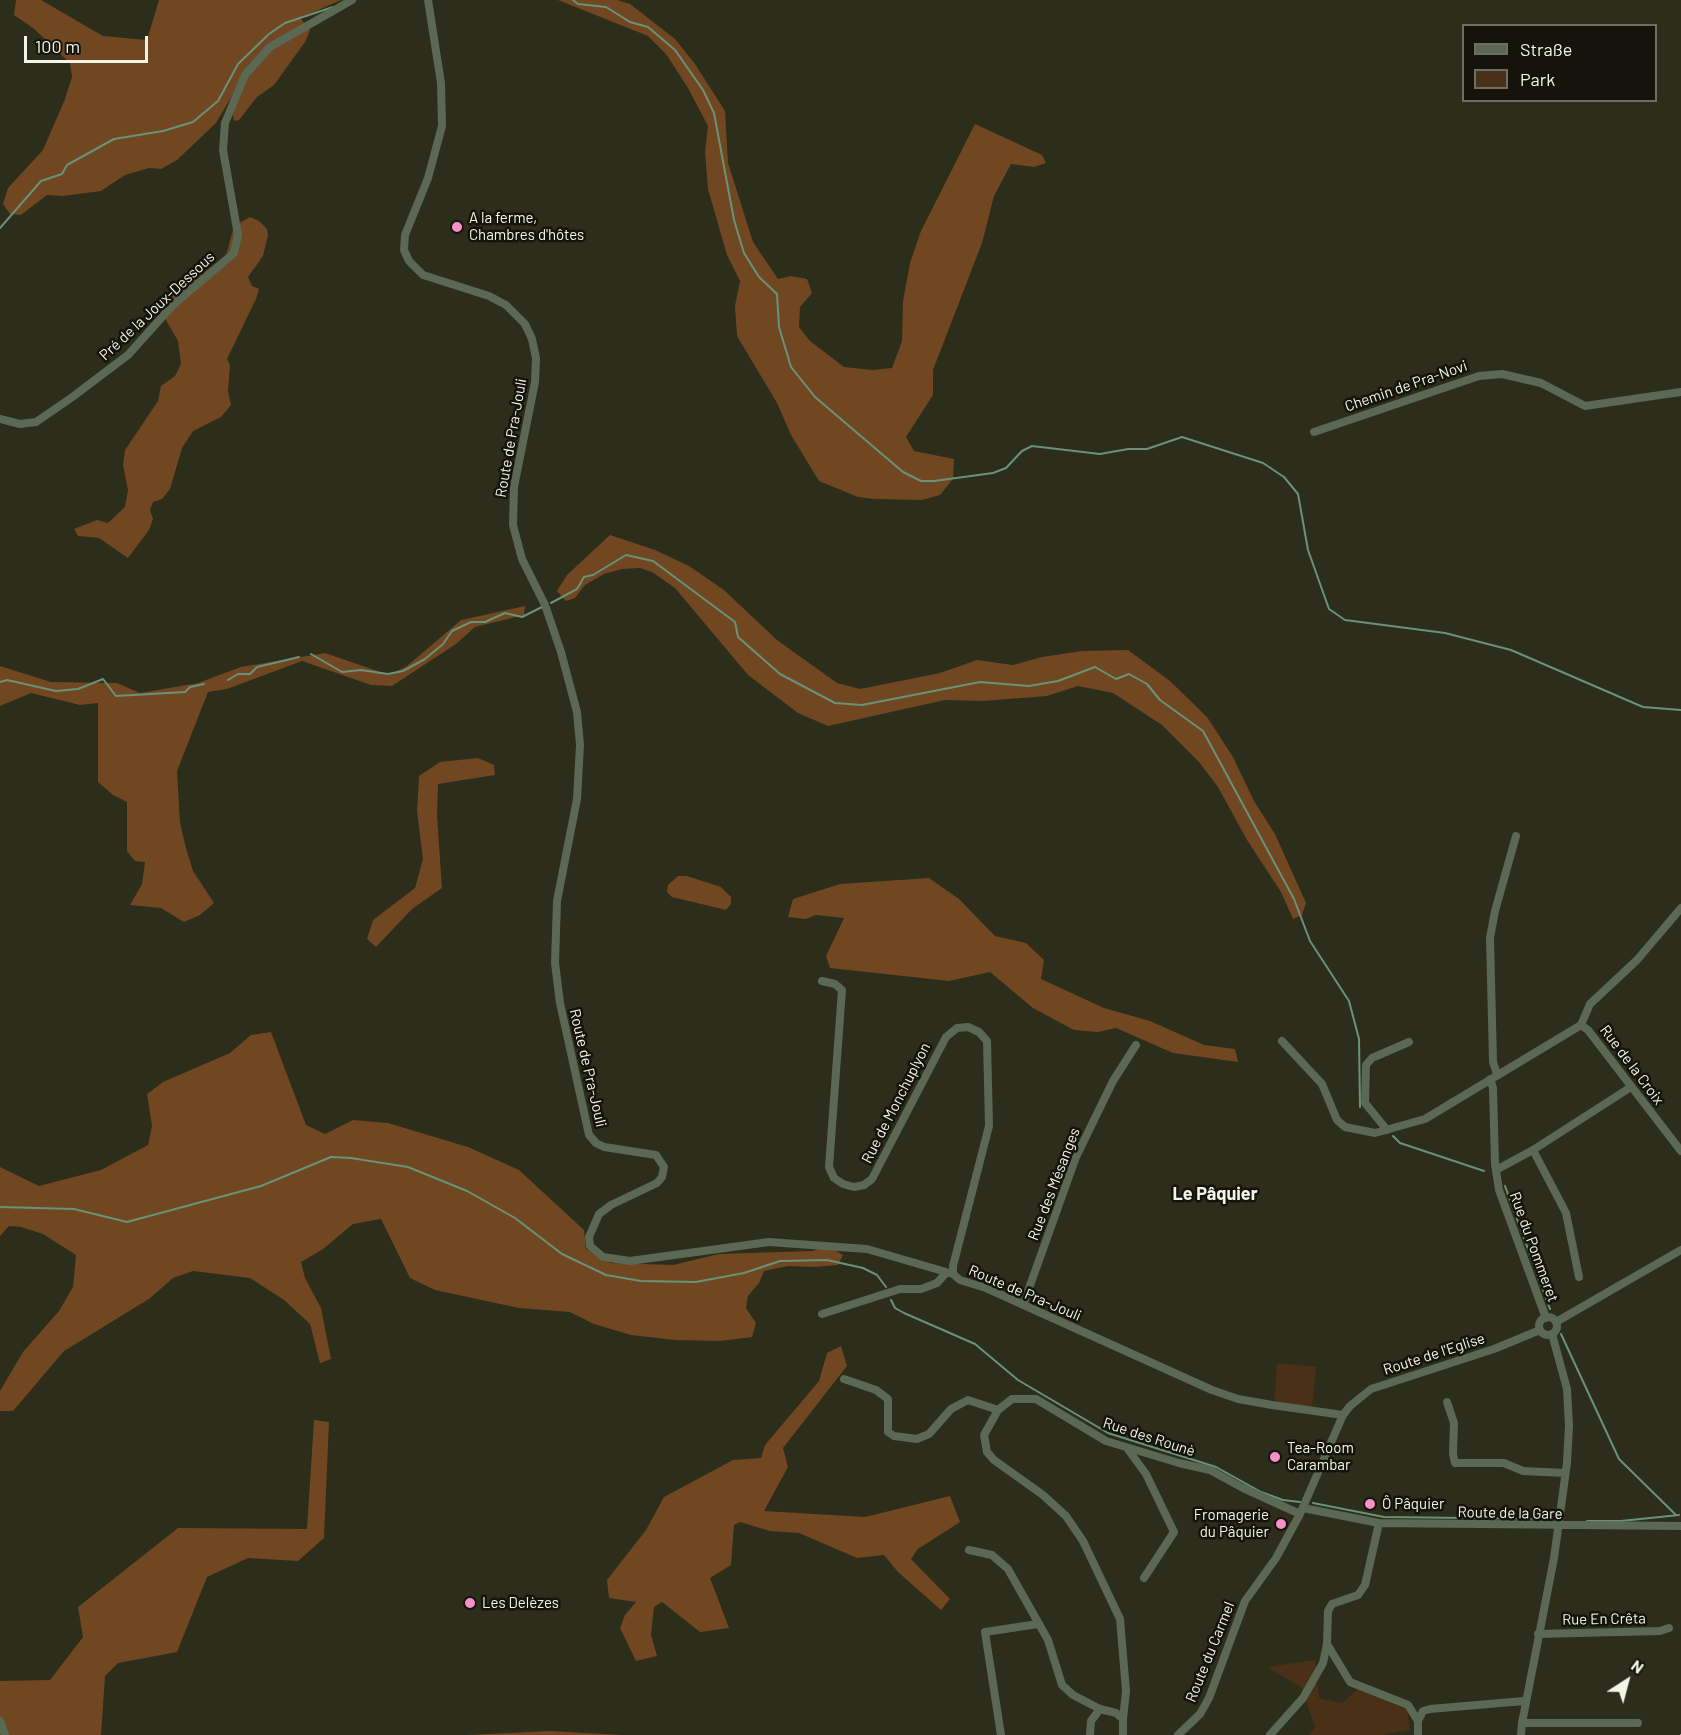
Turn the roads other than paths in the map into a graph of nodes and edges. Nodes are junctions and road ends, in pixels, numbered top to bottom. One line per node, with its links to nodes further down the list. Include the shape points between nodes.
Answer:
1 (352, 0): 4 (street, Pré de la Joux-Dessous, via 270,47 245,75 225,123 223,150 238,235 234,252 172,306 128,355 71,398 36,422 20,424)
2 (428, 0): 20 (street, Route de Pra-Jouli, via 441,83 441,126 428,178 404,242 409,261 418,271 506,305 525,324 535,348 535,382 512,512 522,559 545,605 564,660 580,728 580,781 557,901 555,963 560,1003 589,1135 596,1143 659,1156 664,1167 657,1183 599,1214 589,1237 590,1246 603,1257 630,1261 758,1242 858,1248)
3 (1681, 392): 5 (street, Chemin de Pra-Novi, via 1585,406 1541,383 1502,374 1479,376)
4 (0, 419)
5 (1314, 432)
6 (1516, 836): 13 (street, Rue du Pommeret, via 1490,938)
7 (1681, 908): 9 (street, via 1646,951 1593,1000)
8 (822, 981): 20 (street, Rue de Monchuplyon, via 842,990 829,1167 834,1178 843,1184 864,1185 872,1179 946,1037 957,1028 968,1027 980,1032 987,1041 989,1126)
9 (1581, 1025): 13 (street); 14 (street, Rue de la Croix)
10 (1282, 1041): 15 (street, via 1322,1084 1337,1120 1354,1130)
11 (1409, 1042): 15 (street, via 1372,1058 1366,1065 1365,1103)
12 (1136, 1045): 22 (street, Rue des Mésanges, via 1113,1081 1076,1157)
13 (1493, 1076): 15 (street, via 1425,1119); 18 (street, Rue du Pommeret)
14 (1631, 1087): 16 (street); 17 (street, Rue de la Croix)
15 (1387, 1130)
16 (1533, 1150): 18 (street); 21 (street, via 1566,1213)
17 (1681, 1151)
18 (1496, 1170): 24 (street, Rue du Pommeret, via 1503,1204)
19 (1681, 1250): 25 (street)
20 (949, 1274): 22 (street, Route de Pra-Jouli); 23 (street, via 921,1289 900,1289)
21 (1579, 1277)
22 (1023, 1305): 31 (street, Route de Pra-Jouli, via 1238,1399)
23 (822, 1314)
24 (1545, 1318): 25 (street); 26 (street, via 1540,1322)
25 (1556, 1322): 27 (street)
26 (1540, 1330): 27 (street); 31 (street, Route de l'Eglise, via 1371,1389)
27 (1552, 1334): 33 (street, Rue En Crêta, via 1565,1374 1569,1403)
28 (844, 1379): 30 (street, via 876,1390 888,1399 888,1432 894,1436 916,1439 929,1434 951,1409 968,1400)
29 (1447, 1402): 33 (street, via 1454,1424 1455,1462 1504,1463 1523,1471)
30 (998, 1410): 32 (street, Rue des Rounè, via 1012,1399 1036,1399 1106,1441); 46 (street, via 984,1435 987,1452 1066,1516 1083,1541 1120,1619 1126,1691)
31 (1343, 1415): 34 (street, Route du Carmel)
32 (1127, 1448): 34 (street, Rue des Rounè, via 1210,1470 1243,1488); 39 (street, via 1146,1474 1174,1532)
33 (1565, 1473): 37 (street, Rue En Crêta)
34 (1302, 1511): 35 (street, Route de la Gare); 55 (street, Route du Carmel, via 1276,1558 1245,1601 1209,1698 1200,1714)
35 (1379, 1523): 37 (street, Route de la Gare); 43 (street, via 1365,1585 1358,1595 1332,1604 1328,1611)
36 (1681, 1526): 37 (street, Route de la Gare)
37 (1557, 1527): 42 (street, Rue En Crêta)
38 (969, 1550): 40 (street, via 992,1555 1008,1569)
39 (1144, 1578)
40 (1038, 1624): 45 (street, via 1048,1640 1062,1685); 52 (street, via 985,1632)
41 (1669, 1628): 42 (street, Rue En Crêta)
42 (1538, 1634): 44 (street, Rue En Crêta)
43 (1327, 1644): 48 (street, via 1350,1682 1408,1705); 56 (street, via 1323,1663 1303,1698)
44 (1524, 1701): 48 (street, via 1430,1709 1423,1711); 49 (street, Rue En Crêta)
45 (1100, 1709): 46 (street); 53 (street, via 1091,1720)
46 (1123, 1719): 54 (street)
47 (0, 1721): 51 (street)
48 (1418, 1721): 57 (street)
49 (1522, 1723): 50 (street); 58 (street)
50 (1638, 1723)
51 (5, 1735)
52 (1001, 1735)
53 (1090, 1735)
54 (1123, 1735)
55 (1178, 1735)
56 (1270, 1735)
57 (1418, 1735)
58 (1521, 1735)

